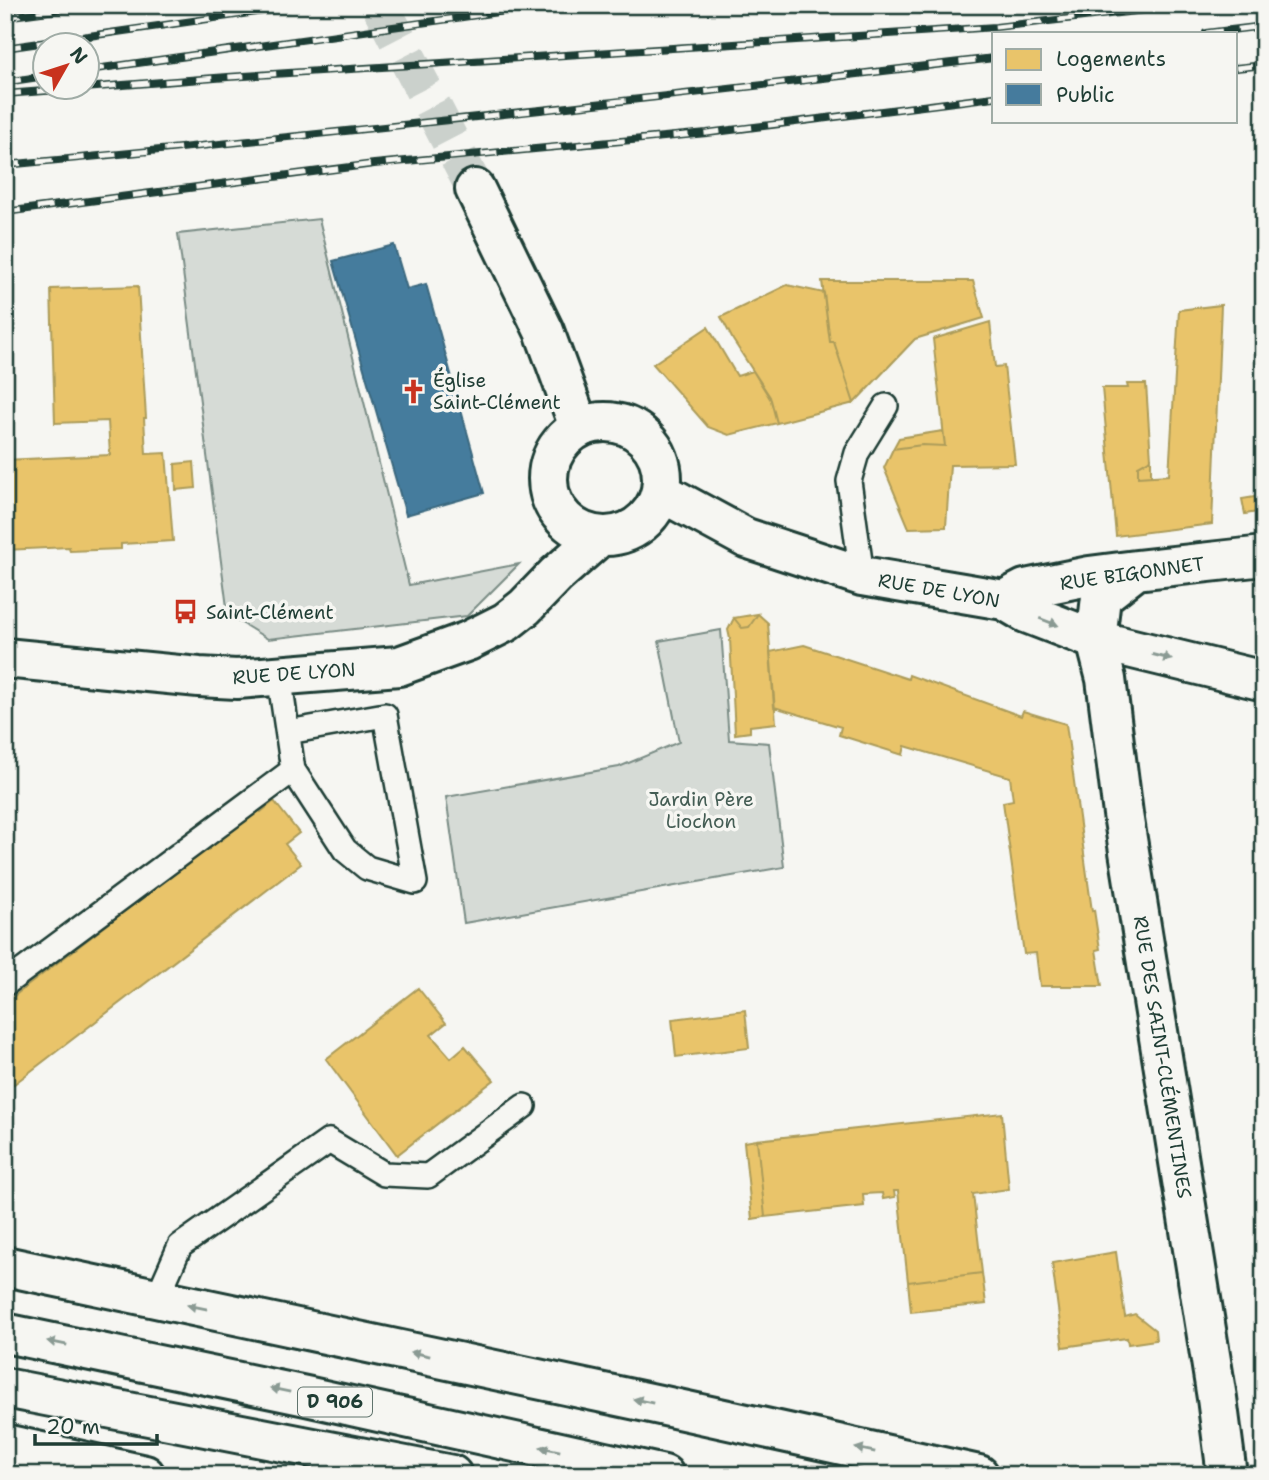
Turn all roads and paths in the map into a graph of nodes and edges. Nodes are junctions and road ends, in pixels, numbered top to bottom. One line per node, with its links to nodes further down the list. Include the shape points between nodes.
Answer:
1 (475, 189): 3 (street, via 544,331)
2 (886, 407): 10 (lane, via 857,453 849,481)
3 (582, 426): 4 (street, via 613,421 642,434 660,461); 5 (street, via 557,447 550,462 548,487)
4 (662, 492): 6 (street, via 645,521 624,533); 10 (street, RUE DE LYON, via 746,538)
5 (557, 510): 6 (street, via 575,528); 9 (street)
6 (599, 537): 9 (street, RUE DE LYON)
7 (1264, 556): 8 (street, RUE BIGONNET)
8 (1136, 569): 11 (street, RUE BIGONNET); 13 (street, via 1101,597)
9 (556, 575): 15 (street, RUE DE LYON, via 506,622 400,666)
10 (862, 576): 12 (street, RUE DE LYON)
11 (1089, 576): 12 (street, RUE BIGONNET, via 1025,589); 13 (street)
12 (1004, 600): 13 (street, RUE DE LYON, one-way to 13)
13 (1096, 640): 16 (street, RUE DE LYON, one-way to 16); 30 (street, RUE DES SAINT-CLÉMENTINES, via 1106,679)
14 (5, 658): 15 (street, RUE DE LYON, via 200,677)
15 (279, 675): 17 (lane)
16 (1264, 681)
17 (288, 732): 18 (lane); 18 (lane, via 385,715 415,882 368,868 345,849)
18 (293, 770): 19 (lane)
19 (5, 984)
20 (524, 1106): 22 (lane, via 428,1176 384,1174 329,1141 180,1246)
21 (5, 1266): 22 (street)
22 (157, 1298): 29 (street, one-way to 22)
23 (5, 1333): 28 (street, D 906, one-way to 23)
24 (5, 1388): 27 (street, D 906)
25 (5, 1444): 26 (street)
26 (145, 1475)
27 (452, 1475)
28 (664, 1475)
29 (979, 1475)
30 (1227, 1475)

